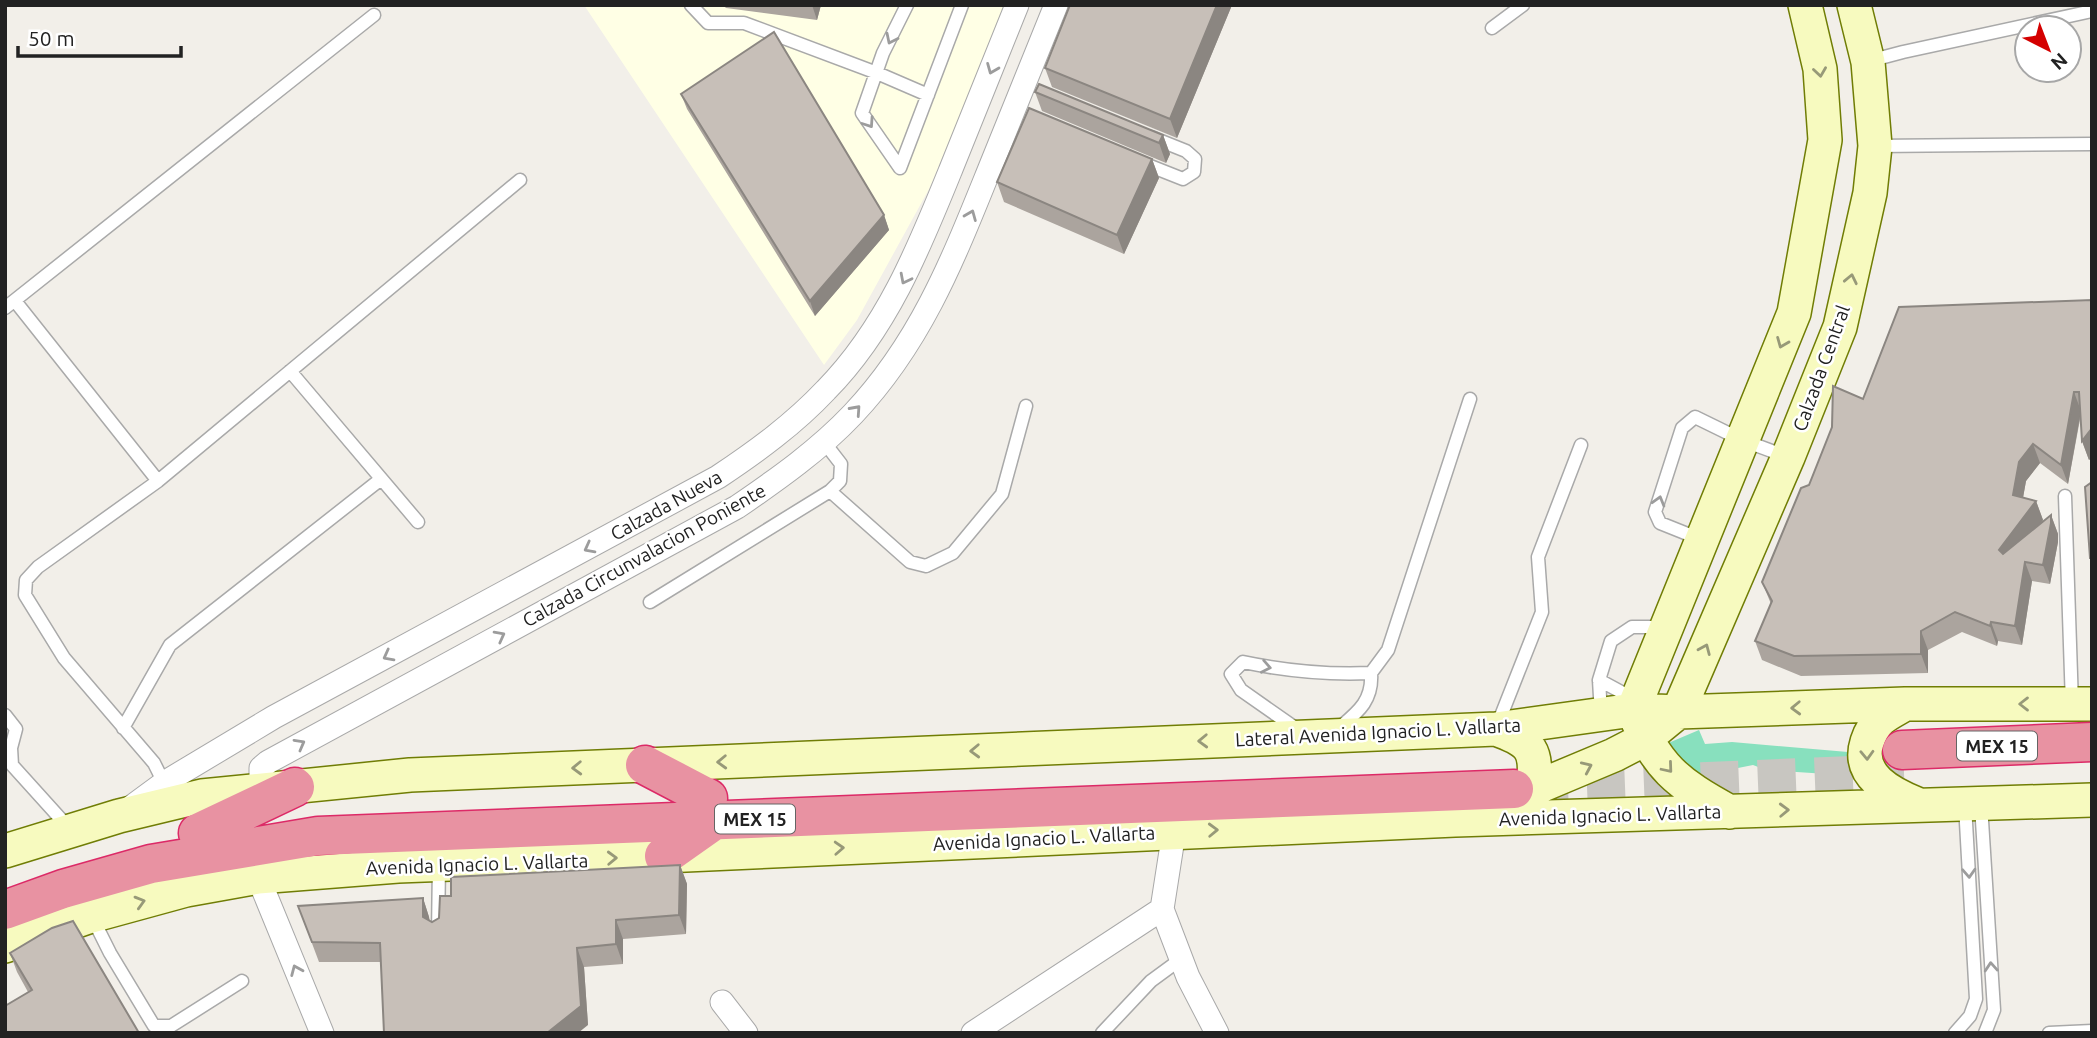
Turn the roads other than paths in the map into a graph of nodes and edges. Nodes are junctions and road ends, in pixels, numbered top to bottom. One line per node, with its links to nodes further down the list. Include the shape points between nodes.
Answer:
1 (691, 5): 13 (lane, via 708,23 744,23)
2 (907, 5): 13 (lane, one-way to 13)
3 (962, 5): 14 (lane)
4 (1017, 5): 29 (street, Calzada Nueva, one-way to 29, via 905,280 861,349 828,389)
5 (1056, 5): 27 (street, Calzada Circunvalacion Poniente, one-way to 5, via 890,370 936,296 1022,113)
6 (1523, 5): 11 (lane)
7 (1805, 5): 20 (street, one-way to 20, via 1821,81 1825,140)
8 (1854, 5): 12 (street, Calzada Central)
9 (2092, 11): 12 (lane)
10 (374, 15): 22 (lane)
11 (1492, 28)
12 (1868, 62): 17 (street, Calzada Central)
13 (877, 73): 14 (lane); 14 (lane, one-way to 14, via 862,113 900,168)
14 (928, 95)
15 (1136, 130): 18 (lane, via 1186,151 1195,159 1194,172 1183,178)
16 (2092, 145): 17 (lane)
17 (1875, 146): 21 (street, Calzada Central)
18 (1125, 156)
19 (520, 180): 23 (lane)
20 (1817, 186): 21 (street); 26 (street, one-way to 26, via 1794,313)
21 (1870, 193): 30 (street, Calzada Central, one-way to 21, via 1840,327)
22 (10, 305): 33 (lane)
23 (290, 371): 31 (lane); 33 (lane)
24 (1470, 399): 42 (lane, via 1388,650)
25 (1026, 406): 34 (lane, via 1002,494 953,553 926,566 910,562)
26 (1742, 440): 30 (lane); 37 (street); 37 (lane, one-way to 26, via 1660,523 1655,512 1682,428 1695,417)
27 (824, 442): 32 (street, Calzada Circunvalacion Poniente); 34 (lane, via 841,464 839,481)
28 (1581, 446): 51 (lane, via 1538,557 1542,612)
29 (754, 453): 32 (street); 39 (street, Calzada Nueva, one-way to 39, via 670,504)
30 (1788, 457): 46 (street, Calzada Central, one-way to 30)
31 (381, 478): 36 (lane); 50 (lane, via 170,646)
32 (780, 478): 41 (street, Calzada Circunvalacion Poniente, one-way to 32, via 687,536)
33 (158, 481): 50 (lane, via 26,580 25,595 64,658)
34 (830, 491): 38 (lane)
35 (2064, 496): 44 (lane)
36 (418, 522)
37 (1702, 540): 40 (street)
38 (650, 602)
39 (447, 624): 41 (street); 59 (street, Calzada Nueva, one-way to 59, via 274,717)
40 (1666, 628): 43 (lane, via 1632,627 1611,641); 49 (street)
41 (464, 655): 58 (street, Calzada Circunvalacion Poniente, one-way to 41, via 261,768 268,762)
42 (1371, 673): 52 (lane, via 1372,688 1360,711); 52 (lane, one-way to 42, via 1241,690 1231,674 1243,662 1334,674)
43 (1599, 680): 47 (lane); 49 (lane)
44 (2082, 704): 45 (street, Lateral Avenida Ignacio L. Vallarta, one-way to 45)
45 (1905, 705): 46 (street, Lateral Avenida Ignacio L. Vallarta, one-way to 46); 56 (street, one-way to 56, via 1871,731 1866,762 1881,786 1893,794)
46 (1678, 712): 49 (street, Lateral Avenida Ignacio L. Vallarta)
47 (1601, 714): 49 (street, Lateral Avenida Ignacio L. Vallarta); 51 (street, Lateral Avenida Ignacio L. Vallarta)
48 (5, 715): 65 (lane, via 16,729 12,765)
49 (1638, 716): 57 (street, one-way to 49, via 1614,755); 63 (street, one-way to 63, via 1680,783)
50 (123, 728): 59 (lane, via 154,763)
51 (1496, 729): 52 (street, Lateral Avenida Ignacio L. Vallarta); 57 (street, via 1528,745 1535,764)
52 (1320, 737): 54 (street, Lateral Avenida Ignacio L. Vallarta, one-way to 54)
53 (2092, 742): 56 (highway, Avenida Ignacio L. Vallarta / MEX 15)
54 (645, 765): 58 (street, one-way to 58, via 410,775); 62 (highway)
55 (2092, 765): 56 (highway, Avenida Ignacio L. Vallarta / MEX 15)
56 (1908, 776): 61 (street, Avenida Ignacio L. Vallarta); 63 (street, Avenida Ignacio L. Vallarta, one-way to 56)
57 (1520, 781): 62 (highway, Avenida Ignacio L. Vallarta / MEX 15); 64 (street)
58 (278, 788): 59 (street, via 202,796); 67 (highway)
59 (168, 793): 65 (street, via 119,816)
60 (2092, 800): 61 (street, Avenida Ignacio L. Vallarta)
61 (1973, 805): 87 (lane, one-way to 87, via 1976,999 1970,1016); 88 (lane, one-way to 61, via 1994,1010)
62 (712, 809): 67 (highway, Avenida Ignacio L. Vallarta / MEX 15, via 304,815); 69 (highway); 74 (highway, Avenida Ignacio L. Vallarta / MEX 15, via 318,836 151,864)
63 (1730, 812): 64 (street, Avenida Ignacio L. Vallarta)
64 (1455, 820): 66 (street, Avenida Ignacio L. Vallarta, one-way to 64)
65 (71, 830): 68 (street)
66 (1174, 832): 69 (street, Avenida Ignacio L. Vallarta, one-way to 66); 73 (street)
67 (198, 833): 72 (highway, Avenida Ignacio L. Vallarta / MEX 15)
68 (5, 851)
69 (664, 856): 70 (street, Avenida Ignacio L. Vallarta, one-way to 69)
70 (439, 864): 71 (street, Avenida Ignacio L. Vallarta); 76 (lane)
71 (258, 877): 75 (street, Avenida Ignacio L. Vallarta, one-way to 71, via 186,890); 82 (street, one-way to 71)
72 (5, 887)
73 (1162, 909): 78 (street); 84 (street)
74 (5, 910)
75 (91, 916): 77 (street, Avenida Ignacio L. Vallarta); 79 (lane, via 155,1026 171,1026)
76 (438, 933)
77 (5, 946)
78 (1181, 959): 85 (lane, via 1151,981); 86 (street)
79 (242, 981)
80 (722, 1002): 83 (street)
81 (2092, 1031): 89 (lane)
82 (323, 1033)
83 (746, 1033)
84 (972, 1033)
85 (1102, 1033)
86 (1217, 1033)
87 (1955, 1033)
88 (1984, 1033)
89 (2049, 1033)

